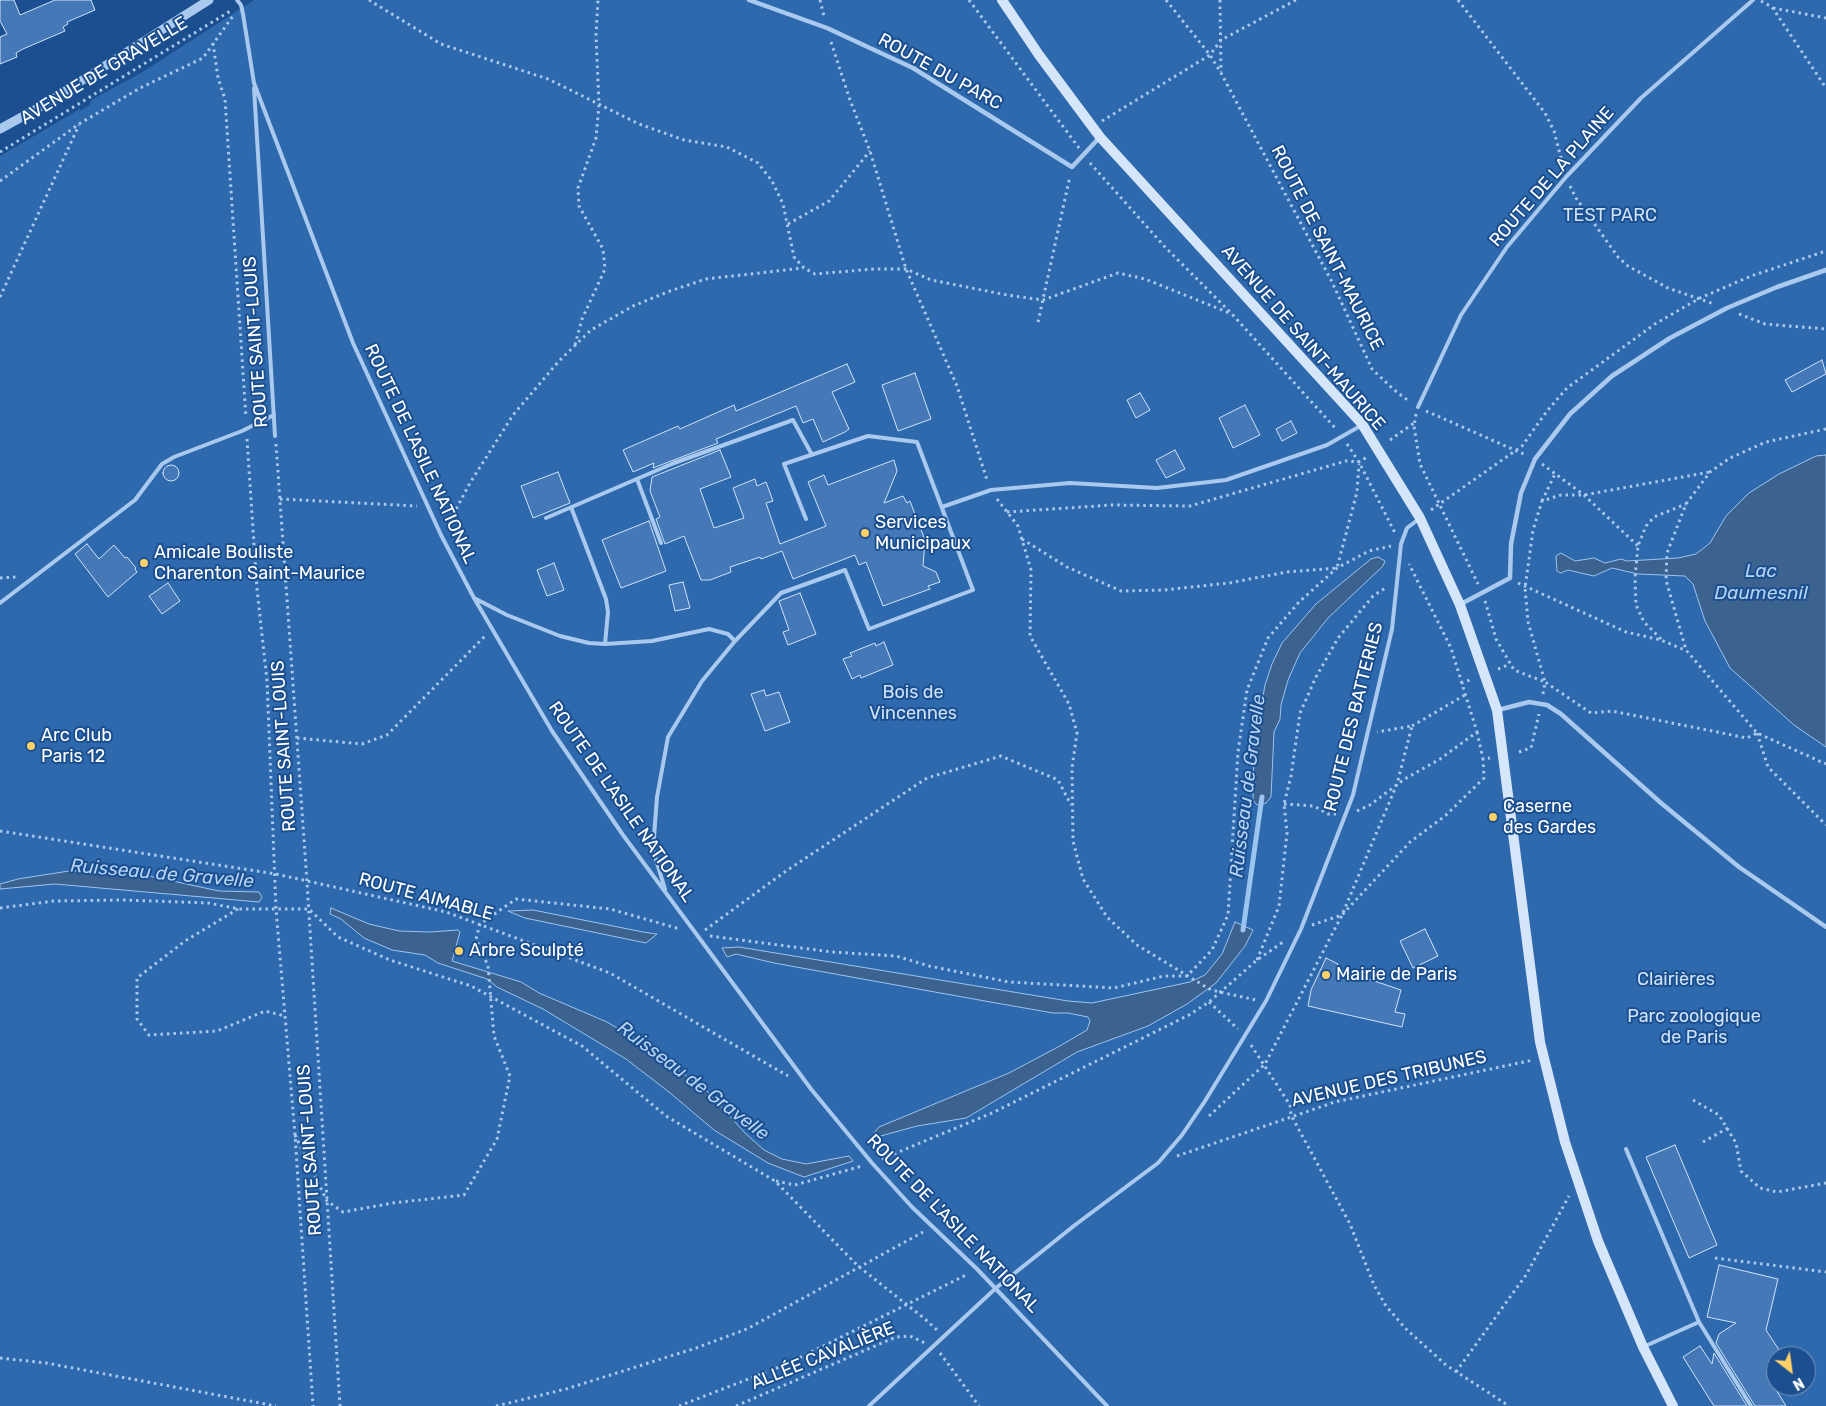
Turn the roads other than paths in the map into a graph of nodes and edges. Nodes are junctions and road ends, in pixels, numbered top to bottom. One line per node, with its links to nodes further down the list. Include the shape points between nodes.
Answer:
1 (209, 0): 7 (street, AVENUE DE GRAVELLE)
2 (236, 0): 6 (lane, ROUTE DE L'ASILE NATIONAL, via 241,5)
3 (749, 0): 8 (street, ROUTE DU PARC, via 827,28 913,68 1072,167)
4 (1002, 0): 8 (main road, AVENUE DE SAINT-MAURICE)
5 (1753, 0): 10 (lane, ROUTE DE LA PLAINE, via 1641,98 1566,177 1507,247 1461,315)
6 (254, 84): 11 (lane, ROUTE SAINT-LOUIS); 22 (lane, ROUTE DE L'ASILE NATIONAL, via 353,343 441,535)
7 (0, 129)
8 (1100, 137): 12 (main road, AVENUE DE SAINT-MAURICE)
9 (1826, 270): 24 (street, via 1777,287 1670,338 1612,376 1570,414 1535,459 1521,492 1511,544 1510,578)
10 (1418, 407)
11 (274, 415): 13 (lane, ROUTE SAINT-LOUIS); 23 (lane, via 162,464 135,500)
12 (1362, 424): 17 (lane, via 1327,445 1226,480 1158,488 1070,483 990,490); 20 (main road, AVENUE DE SAINT-MAURICE)
13 (276, 436)
14 (811, 454): 15 (lane, via 793,420); 17 (lane, via 868,436 918,442); 19 (lane, via 784,464)
15 (637, 479): 16 (lane); 21 (lane)
16 (571, 507): 18 (lane); 26 (lane, via 606,599)
17 (942, 507): 25 (lane, via 973,590 869,629 845,570 781,593)
18 (546, 518)
19 (806, 518)
20 (1420, 518): 24 (main road, AVENUE DE SAINT-MAURICE); 31 (lane, ROUTE DES BATTERIES, via 1407,528 1401,544 1392,629 1353,795 1301,929 1266,1002 1205,1101 1158,1163)
21 (661, 543)
22 (474, 598): 26 (lane, via 560,636); 28 (lane, ROUTE DE L'ASILE NATIONAL, via 552,731)
23 (0, 603)
24 (1460, 605): 27 (main road, AVENUE DE SAINT-MAURICE)
25 (735, 641): 26 (lane, via 728,634 709,629 652,641); 28 (lane, via 702,681 668,737 653,850)
26 (605, 644)
27 (1497, 710): 29 (street, via 1529,702 1547,705 1561,714 1739,867); 33 (main road, AVENUE DE SAINT-MAURICE, via 1543,1056 1565,1142 1598,1241)
28 (666, 892): 31 (lane, ROUTE DE L'ASILE NATIONAL, via 811,1089 872,1163)
29 (1826, 926)
30 (1626, 1149): 32 (lane)
31 (996, 1288): 34 (lane, ROUTE DES BATTERIES); 35 (lane, ROUTE DE L'ASILE NATIONAL)
32 (1699, 1322): 33 (lane); 37 (lane)
33 (1644, 1347): 36 (main road, AVENUE DE SAINT-MAURICE)
34 (869, 1406)
35 (1107, 1406)
36 (1673, 1406)
37 (1752, 1406)

